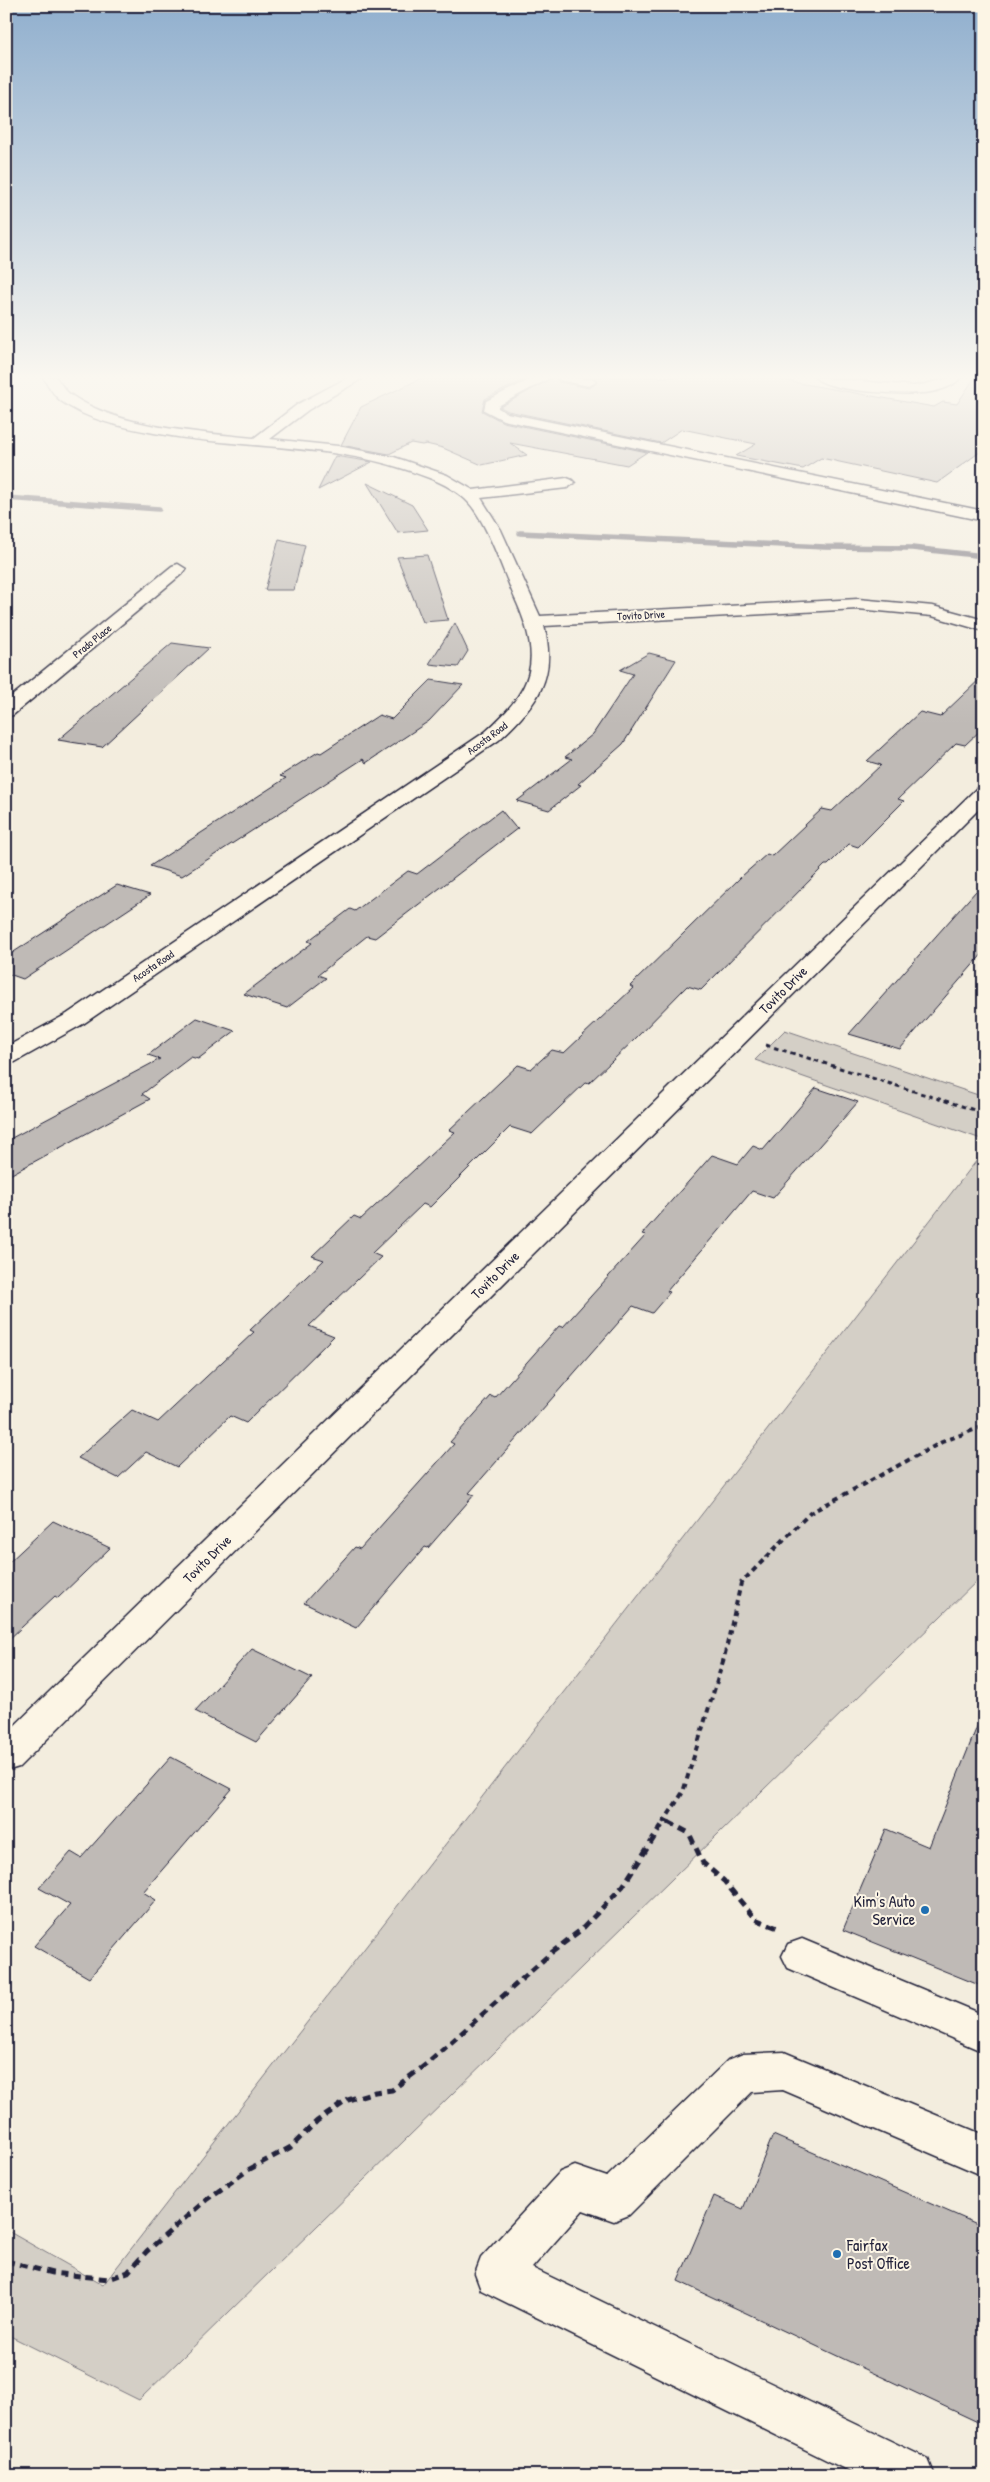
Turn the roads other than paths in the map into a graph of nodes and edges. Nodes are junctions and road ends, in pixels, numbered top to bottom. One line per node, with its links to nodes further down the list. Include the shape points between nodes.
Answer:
1 (464, 493): 4 (street, Acosta Road)
2 (494, 493): 4 (street)
3 (872, 493): 5 (street)
4 (470, 496): 7 (street, Acosta Road, via 490,525)
5 (984, 516)
6 (178, 569): 9 (street, Prado Place)
7 (535, 621): 8 (street, Tovito Drive, via 858,604 933,611); 11 (street, Acosta Road, via 541,652 540,675 528,699 492,736 74,1019)
8 (984, 626)
9 (6, 711)
10 (984, 792): 12 (street, Tovito Drive)
11 (6, 1057)
12 (6, 1757)
13 (802, 1956): 14 (street)
14 (984, 2034)
15 (984, 2156): 16 (street, via 784,2071 743,2073 614,2200 576,2187 497,2274)
16 (911, 2476)

